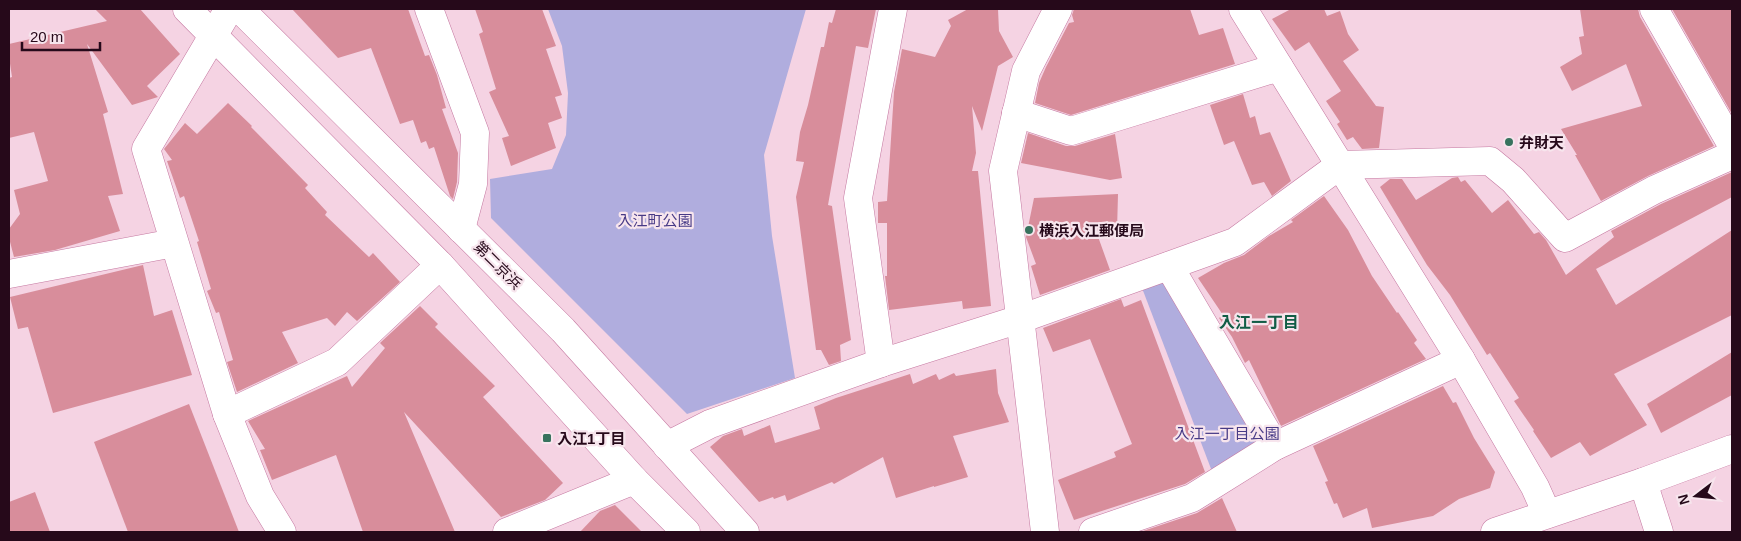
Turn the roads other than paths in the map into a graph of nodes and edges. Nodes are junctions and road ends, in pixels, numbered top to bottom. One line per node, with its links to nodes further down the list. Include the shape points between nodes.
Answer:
1 (187, 9): 9 (main road)
2 (229, 9): 9 (main road)
3 (240, 9): 15 (main road, 第二京浜)
4 (429, 9): 15 (main road, via 475,133 472,184)
5 (893, 9): 22 (main road, via 858,198)
6 (1058, 9): 11 (main road, via 1026,72)
7 (1243, 9): 10 (main road)
8 (1654, 9): 12 (main road)
9 (213, 36): 16 (main road, via 146,149); 17 (main road)
10 (1279, 67): 11 (main road, via 1071,130); 14 (main road)
11 (1016, 113): 20 (main road, via 1003,171)
12 (1732, 145)
13 (1732, 154): 14 (main road, via 1654,190 1565,238 1513,180 1490,161)
14 (1340, 165): 18 (main road, via 1236,242); 21 (main road)
15 (461, 229): 24 (main road, 第二京浜, via 563,330)
16 (174, 243): 19 (main road); 23 (main road)
17 (440, 265): 23 (main road, via 337,362); 27 (main road)
18 (1169, 266): 20 (main road); 25 (main road)
19 (9, 274)
20 (1020, 319): 22 (main road); 34 (main road)
21 (1461, 360): 25 (main road); 29 (main road, via 1535,486)
22 (881, 363): 24 (main road, via 710,424)
23 (226, 414): 30 (main road, via 260,496)
24 (667, 446): 33 (main road, 第二京浜)
25 (1275, 446): 35 (main road, via 1192,498)
26 (1730, 447): 28 (main road)
27 (634, 480): 31 (main road); 32 (main road)
28 (1643, 482): 29 (main road); 37 (main road)
29 (1546, 523): 36 (main road)
30 (282, 532)
31 (507, 532)
32 (686, 532)
33 (745, 532)
34 (1045, 532)
35 (1093, 532)
36 (1495, 532)
37 (1659, 532)

